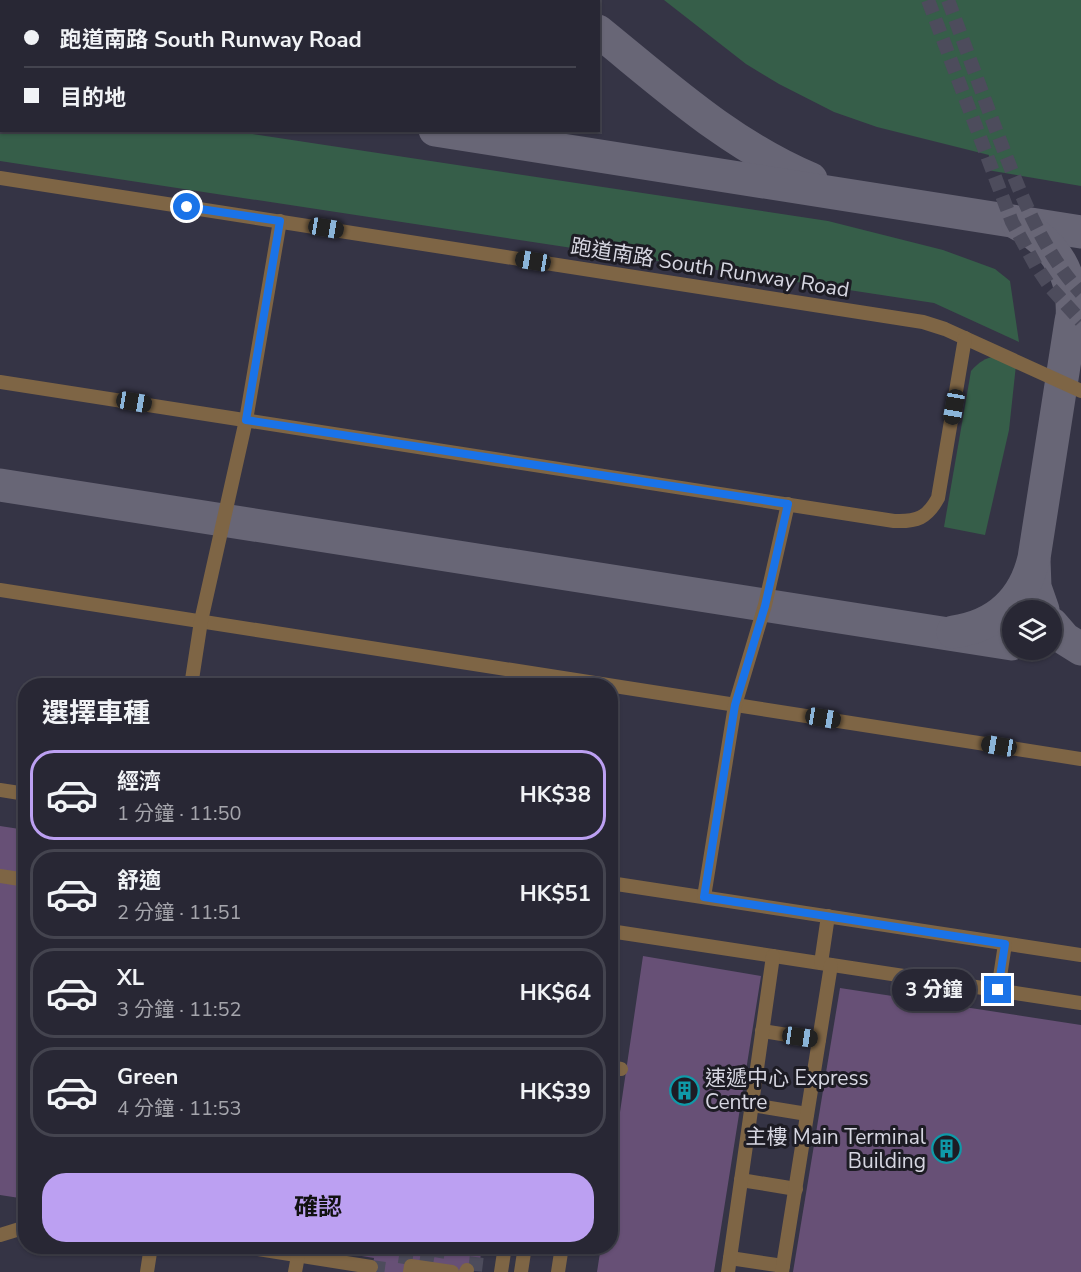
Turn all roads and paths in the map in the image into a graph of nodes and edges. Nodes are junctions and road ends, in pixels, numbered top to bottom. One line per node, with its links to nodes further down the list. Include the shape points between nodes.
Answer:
1 (0, 178): 2 (lane, 跑道南路 South Runway Road)
2 (280, 221): 3 (lane, 跑道南路 South Runway Road, via 923,322); 6 (lane)
3 (965, 338): 5 (lane, 跑道南路 South Runway Road); 7 (lane, via 938,498 932,509 911,522)
4 (0, 382): 6 (lane)
5 (1081, 391)
6 (246, 420): 7 (lane); 9 (lane)
7 (788, 504): 13 (lane, via 765,606)
8 (0, 590): 9 (lane)
9 (201, 621): 10 (lane); 11 (lane)
10 (192, 678)
11 (563, 678)
12 (618, 687): 13 (lane)
13 (735, 705): 14 (lane); 20 (lane)
14 (1081, 759)
15 (0, 790): 16 (lane)
16 (18, 793)
17 (0, 876): 18 (lane)
18 (18, 879)
19 (618, 884): 20 (lane)
20 (704, 897): 21 (lane)
21 (828, 916): 23 (lane); 26 (lane)
22 (618, 932): 25 (lane)
23 (1005, 944): 24 (lane); 27 (lane)
24 (1081, 955)
25 (773, 956): 26 (lane); 29 (lane)
26 (826, 964): 27 (lane); 30 (lane)
27 (998, 990): 28 (lane)
28 (1081, 1003)
29 (762, 1031): 30 (lane); 31 (lane)
30 (819, 1040): 32 (lane)
31 (752, 1105): 32 (lane); 33 (lane)
32 (807, 1114): 34 (lane)
33 (741, 1180): 34 (lane); 43 (lane)
34 (796, 1189): 45 (lane)
35 (18, 1229): 36 (lane)
36 (0, 1235)
37 (150, 1254): 46 (lane)
38 (285, 1254): 42 (lane)
39 (504, 1254): 50 (lane)
40 (524, 1254): 51 (lane)
41 (561, 1254): 52 (lane)
42 (297, 1256): 44 (lane); 47 (lane)
43 (729, 1265): 45 (lane)
44 (371, 1267)
45 (783, 1269)
46 (147, 1272)
47 (295, 1272)
48 (410, 1272): 49 (lane, bridge, via 411,1266)
49 (452, 1272)
50 (501, 1272)
51 (521, 1272)
52 (558, 1272)

